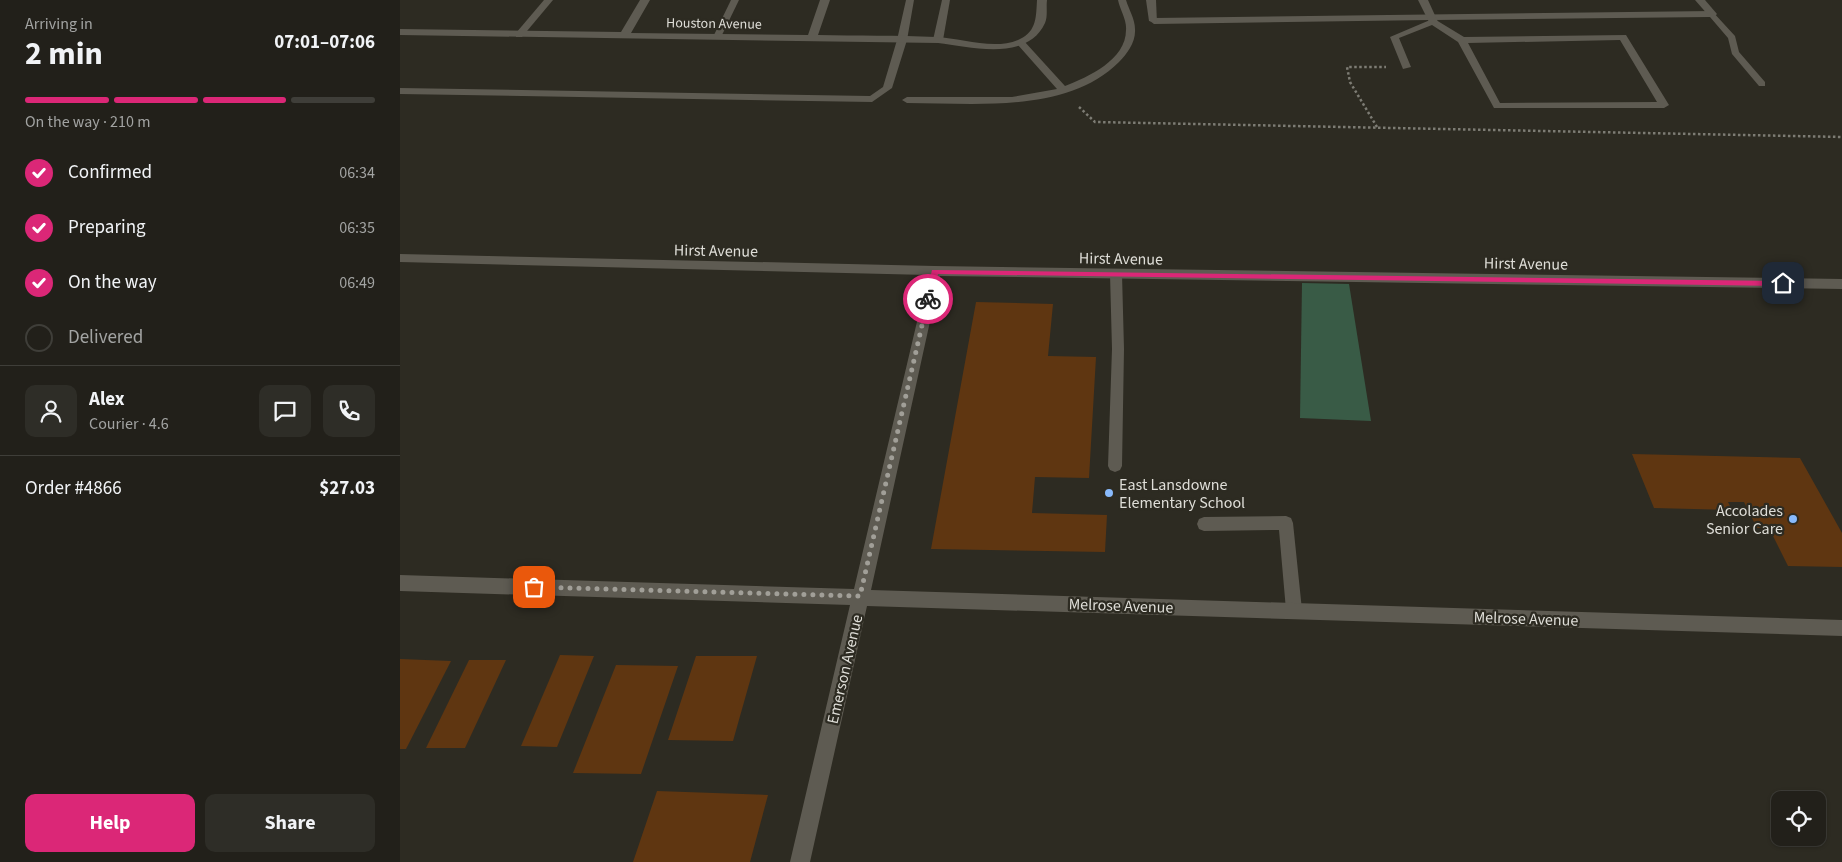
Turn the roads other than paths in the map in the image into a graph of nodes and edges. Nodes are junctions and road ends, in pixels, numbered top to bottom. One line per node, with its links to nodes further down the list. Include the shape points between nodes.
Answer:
1 (549, 0): 16 (lane)
2 (645, 0): 17 (street)
3 (735, 0): 18 (lane)
4 (825, 0): 19 (street)
5 (910, 0): 20 (lane)
6 (946, 0): 21 (lane)
7 (1042, 0): 23 (street, via 1040,24)
8 (1122, 0): 26 (lane, via 1131,30 1127,47 1116,61 1093,79)
9 (1151, 0): 14 (street)
10 (1423, 0): 13 (street)
11 (1700, 0): 12 (street)
12 (1712, 14): 13 (lane); 25 (lane, via 1732,38 1735,52)
13 (1432, 20): 14 (lane); 22 (lane); 24 (lane, via 1394,37)
14 (1154, 21)
15 (400, 32): 16 (street, Houston Avenue)
16 (519, 35): 17 (street, Houston Avenue)
17 (624, 36): 18 (street, Houston Avenue)
18 (716, 36): 19 (street, Houston Avenue)
19 (812, 38): 20 (street, Houston Avenue)
20 (902, 40): 21 (street, Houston Avenue); 27 (lane, via 887,88 872,99)
21 (938, 40): 23 (street, Houston Avenue, via 990,46)
22 (1462, 40): 22 (lane, via 1624,37 1664,105 1497,106)
23 (1024, 42): 26 (lane)
24 (1406, 67)
25 (1762, 84)
26 (1063, 90): 28 (lane, via 1024,98)
27 (400, 91)
28 (906, 100)
29 (400, 258): 30 (street, Hirst Avenue)
30 (935, 272): 31 (street, Hirst Avenue); 36 (street, Emerson Avenue)
31 (1116, 274): 32 (street, Hirst Avenue); 33 (lane)
32 (1842, 284)
33 (1115, 466)
34 (1204, 524): 37 (lane, via 1286,524)
35 (400, 583): 36 (street, Melrose Avenue)
36 (860, 596): 37 (street, Melrose Avenue); 39 (street, Emerson Avenue)
37 (1294, 610): 38 (street, Melrose Avenue)
38 (1842, 628)
39 (800, 862)

